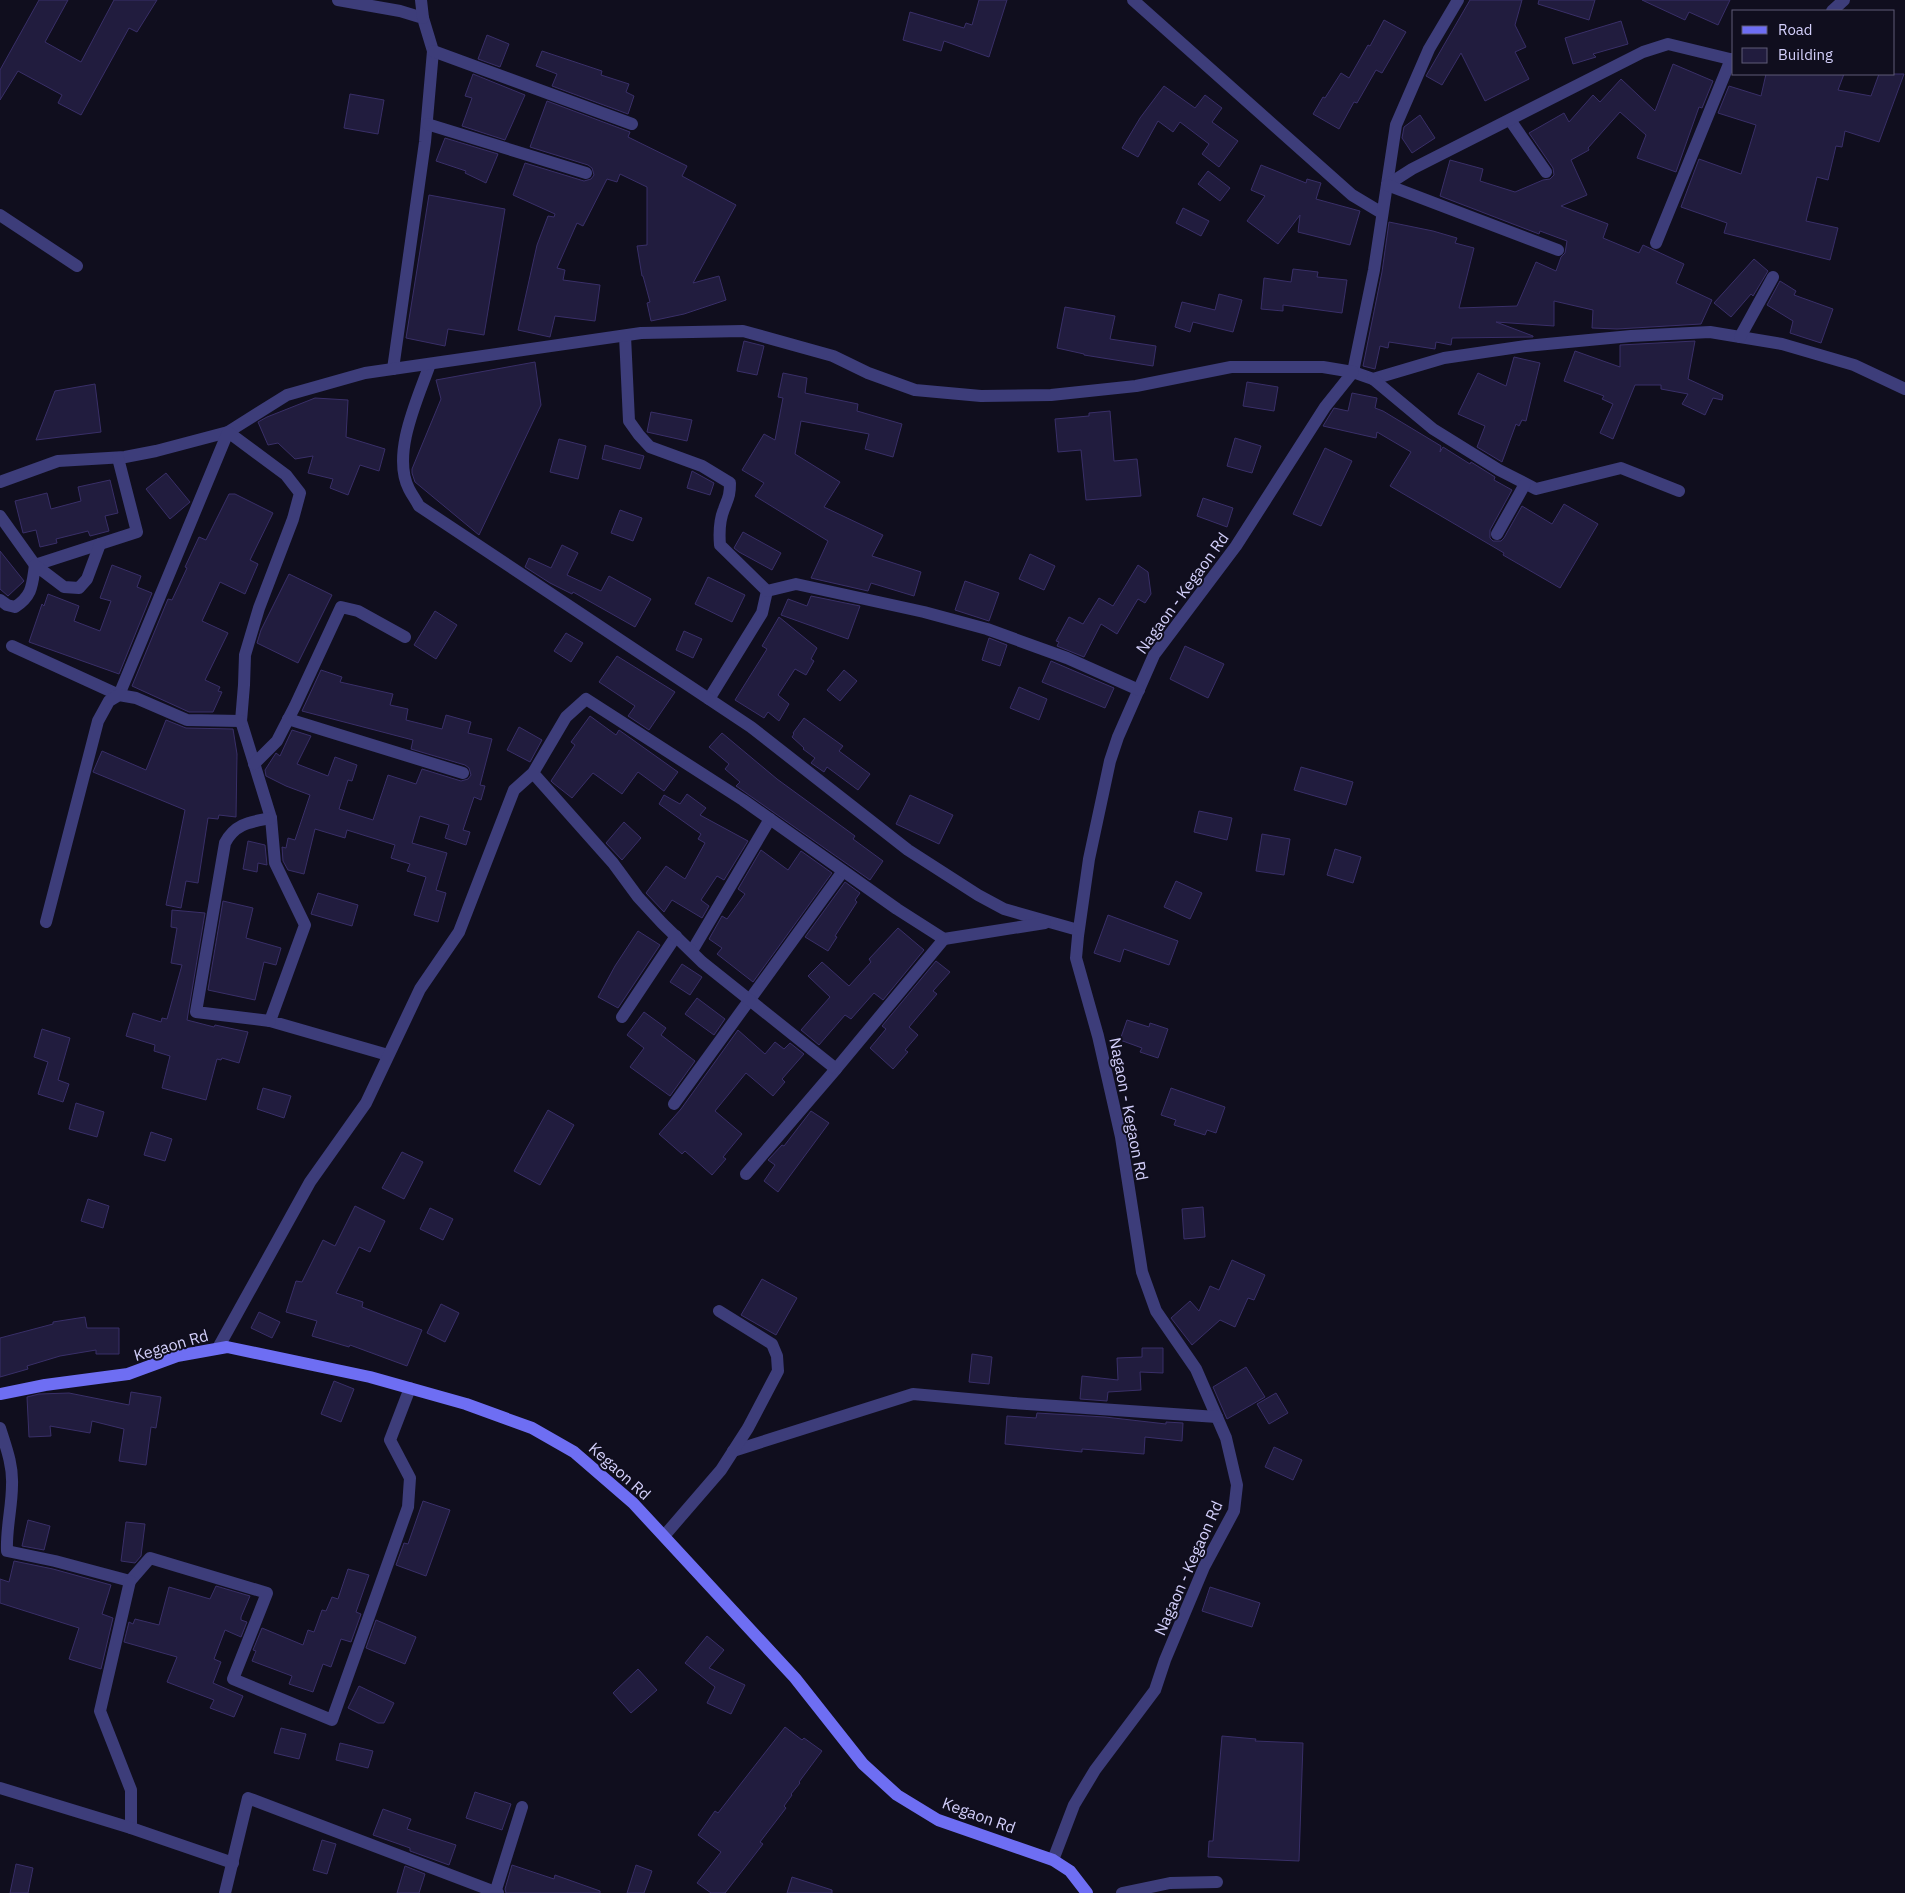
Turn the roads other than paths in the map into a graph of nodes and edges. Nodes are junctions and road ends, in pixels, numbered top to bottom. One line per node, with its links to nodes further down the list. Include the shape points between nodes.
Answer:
1 (338, 0): 7 (street)
2 (420, 0): 7 (street)
3 (1133, 0): 16 (street, via 1352,195)
4 (1458, 0): 15 (street, via 1429,49 1396,125)
5 (1844, 0): 6 (street)
6 (1833, 10)
7 (424, 18): 8 (street)
8 (433, 51): 11 (street); 12 (street)
9 (1732, 59): 10 (street, via 1668,44 1643,52); 18 (street)
10 (1510, 120): 13 (street); 15 (street)
11 (427, 124): 14 (street); 25 (street)
12 (632, 124)
13 (1546, 172)
14 (586, 174)
15 (1386, 185): 16 (street); 19 (street)
16 (1382, 213): 26 (street)
17 (0, 215): 20 (street)
18 (1656, 244)
19 (1558, 250)
20 (77, 266)
21 (1773, 277): 23 (street)
22 (624, 336): 24 (street); 26 (street, via 743,331 833,356 915,390 981,396 1051,395 1136,386 1231,367 1323,367); 38 (street, via 629,421 650,447 702,466 730,483 730,496 719,531 720,545)
23 (1740, 337): 27 (street, via 1710,332 1526,346 1444,358); 28 (street, via 1782,344 1854,365)
24 (430, 364): 25 (street); 44 (street, via 404,446 408,488 420,506)
25 (393, 369): 29 (street, via 364,373 287,396)
26 (1353, 372): 27 (street); 42 (street, Nagaon - Kegaon Rd, via 1320,414 1236,546 1154,656)
27 (1373, 379): 32 (street, via 1433,429)
28 (1905, 389)
29 (228, 432): 30 (street); 43 (street); 46 (street, via 286,475 300,492 245,655)
30 (118, 458): 31 (street, via 58,461); 36 (street, via 137,532)
31 (0, 482)
32 (1525, 484): 33 (street, via 1536,489 1621,468); 35 (street)
33 (1679, 490)
34 (0, 516): 37 (street)
35 (1497, 534)
36 (100, 544): 37 (street); 37 (street, via 87,579 79,588 64,587)
37 (35, 565): 39 (street, via 32,589 24,601 14,607)
38 (767, 591): 42 (street, via 796,584 818,587 987,628 1068,658); 44 (street, via 762,613)
39 (0, 600)
40 (405, 638): 45 (street, via 358,611 341,607)
41 (12, 646): 43 (street)
42 (1139, 690): 55 (street, Nagaon - Kegaon Rd, via 1110,761)
43 (119, 695): 46 (street, via 136,698 187,720); 53 (street, via 109,701 98,722)
44 (709, 699): 54 (street, via 751,727 908,850 1004,909)
45 (288, 719): 47 (street, via 277,741); 48 (street)
46 (241, 720): 47 (street)
47 (254, 764): 50 (street)
48 (464, 773)
49 (533, 773): 51 (street, via 566,718 586,699); 56 (street, via 613,863 638,897); 62 (street, via 514,790 459,932 420,989)
50 (272, 818): 61 (street, via 275,863 305,925); 61 (street, via 246,823 230,832 225,842 196,1012)
51 (770, 819): 52 (street); 58 (street)
52 (842, 871): 57 (street); 59 (street)
53 (46, 922)
54 (1049, 922): 55 (street); 57 (street)
55 (1078, 930): 70 (street, Nagaon - Kegaon Rd, via 1076,958 1121,1137 1142,1272 1156,1311 1196,1369)
56 (676, 936): 58 (street); 60 (street)
57 (944, 939): 63 (street)
58 (692, 951): 59 (street)
59 (750, 999): 63 (street); 64 (street)
60 (622, 1017)
61 (270, 1021): 62 (street)
62 (388, 1055): 67 (street, via 366,1103 310,1182)
63 (836, 1069): 65 (street)
64 (674, 1104)
65 (746, 1174)
66 (719, 1311): 72 (street, via 772,1344 777,1356 778,1371)
67 (218, 1348): 68 (street, Kegaon Rd, via 280,1357); 69 (street, Kegaon Rd, via 177,1356 128,1374)
68 (410, 1388): 73 (street, Kegaon Rd, via 532,1428 574,1452 633,1503); 74 (street, via 390,1440 410,1478 408,1507 332,1720 233,1679 266,1592 150,1558)
69 (0, 1394)
70 (1217, 1417): 72 (street, via 913,1394); 78 (street, Nagaon - Kegaon Rd, via 1226,1438 1236,1486 1234,1510 1204,1567 1155,1690 1095,1770 1074,1805)
71 (0, 1428): 74 (street, via 12,1471 7,1551)
72 (733, 1451): 73 (street, via 721,1470)
73 (664, 1536): 78 (street, Kegaon Rd, via 795,1678 864,1764 897,1795 938,1820)
74 (130, 1580): 77 (street, via 100,1711 131,1790)
75 (0, 1788): 77 (street)
76 (522, 1807): 82 (street)
77 (131, 1828): 79 (street)
78 (1054, 1860): 83 (street, Kegaon Rd, via 1070,1871)
79 (232, 1863): 81 (street); 82 (street, via 248,1798)
80 (1217, 1882): 84 (street, via 1170,1882)
81 (225, 1893)
82 (496, 1893)
83 (1087, 1893)
84 (1122, 1893)

